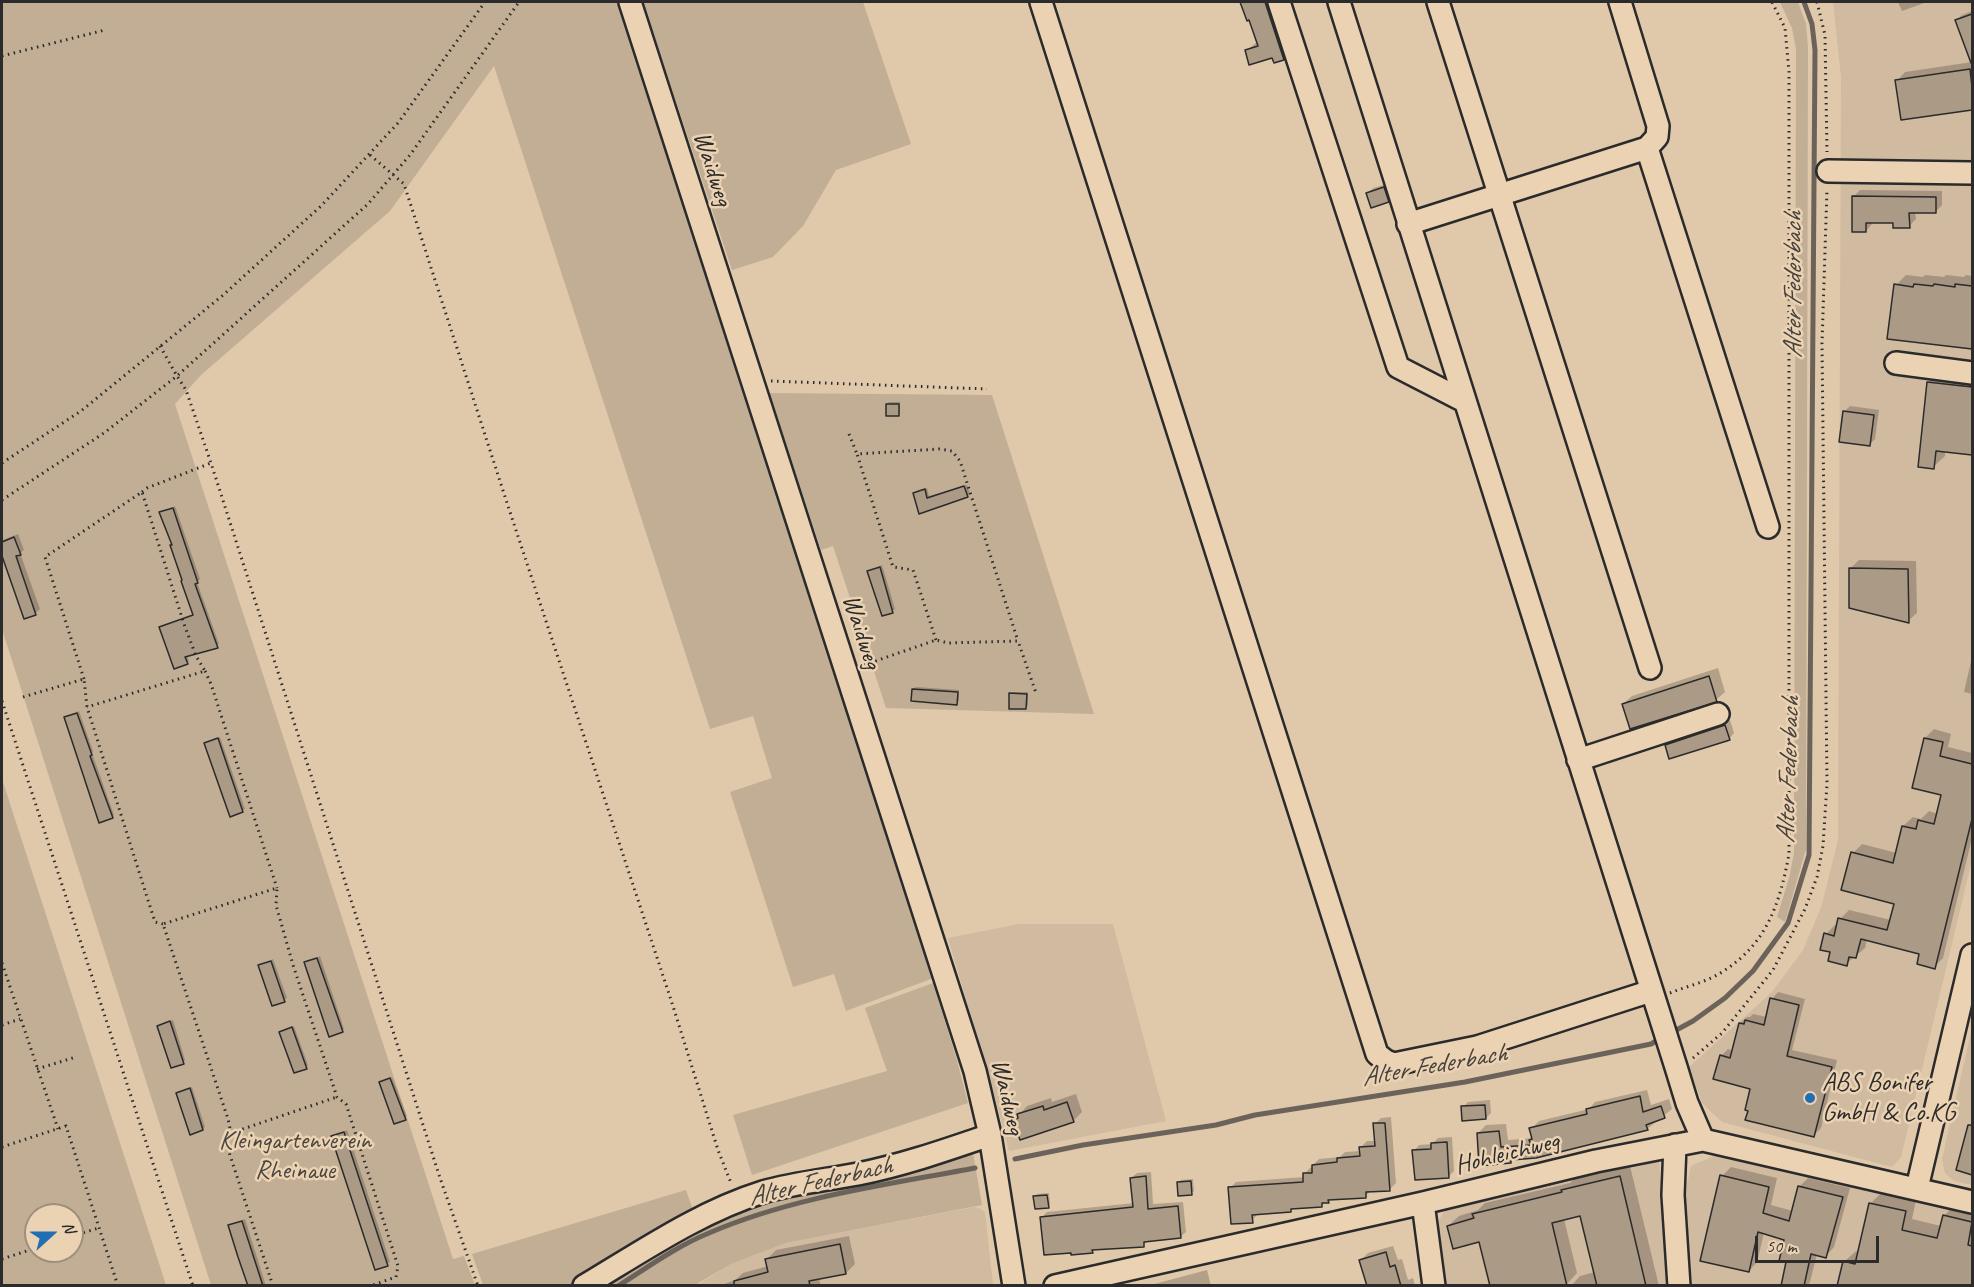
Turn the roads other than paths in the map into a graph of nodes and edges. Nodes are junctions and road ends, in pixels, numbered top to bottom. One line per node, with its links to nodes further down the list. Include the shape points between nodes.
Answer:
1 (630, 2): 21 (street, Waidweg, via 975,1071)
2 (1041, 2): 20 (street, via 1377,1054 1394,1064 1477,1047)
3 (1280, 2): 14 (street, via 1398,367)
4 (1339, 2): 11 (street)
5 (1438, 2): 10 (street)
6 (1620, 2): 7 (street, via 1658,126 1657,137)
7 (1647, 148): 10 (street); 15 (street)
8 (1828, 171): 9 (street)
9 (1972, 173)
10 (1499, 196): 11 (street); 16 (street)
11 (1408, 224): 14 (street)
12 (1896, 363): 13 (street)
13 (1972, 373)
14 (1464, 401): 18 (street)
15 (1768, 527)
16 (1650, 668)
17 (1718, 714): 18 (street)
18 (1578, 760): 20 (street)
19 (1972, 955): 24 (street)
20 (1655, 1000): 22 (street)
21 (990, 1135): 27 (street, via 923,1158 764,1192 677,1230); 28 (street, Waidweg)
22 (1703, 1140): 23 (street, Hohleichweg); 24 (street, Hohleichweg)
23 (1676, 1145): 26 (street, Hohleichweg); 31 (street, via 1673,1195)
24 (1917, 1188): 25 (street, Hohleichweg)
25 (1972, 1202)
26 (1423, 1203): 29 (street, Hohleichweg); 30 (street)
27 (584, 1286)
28 (1014, 1286)
29 (1055, 1286)
30 (1434, 1286)
31 (1679, 1286)

